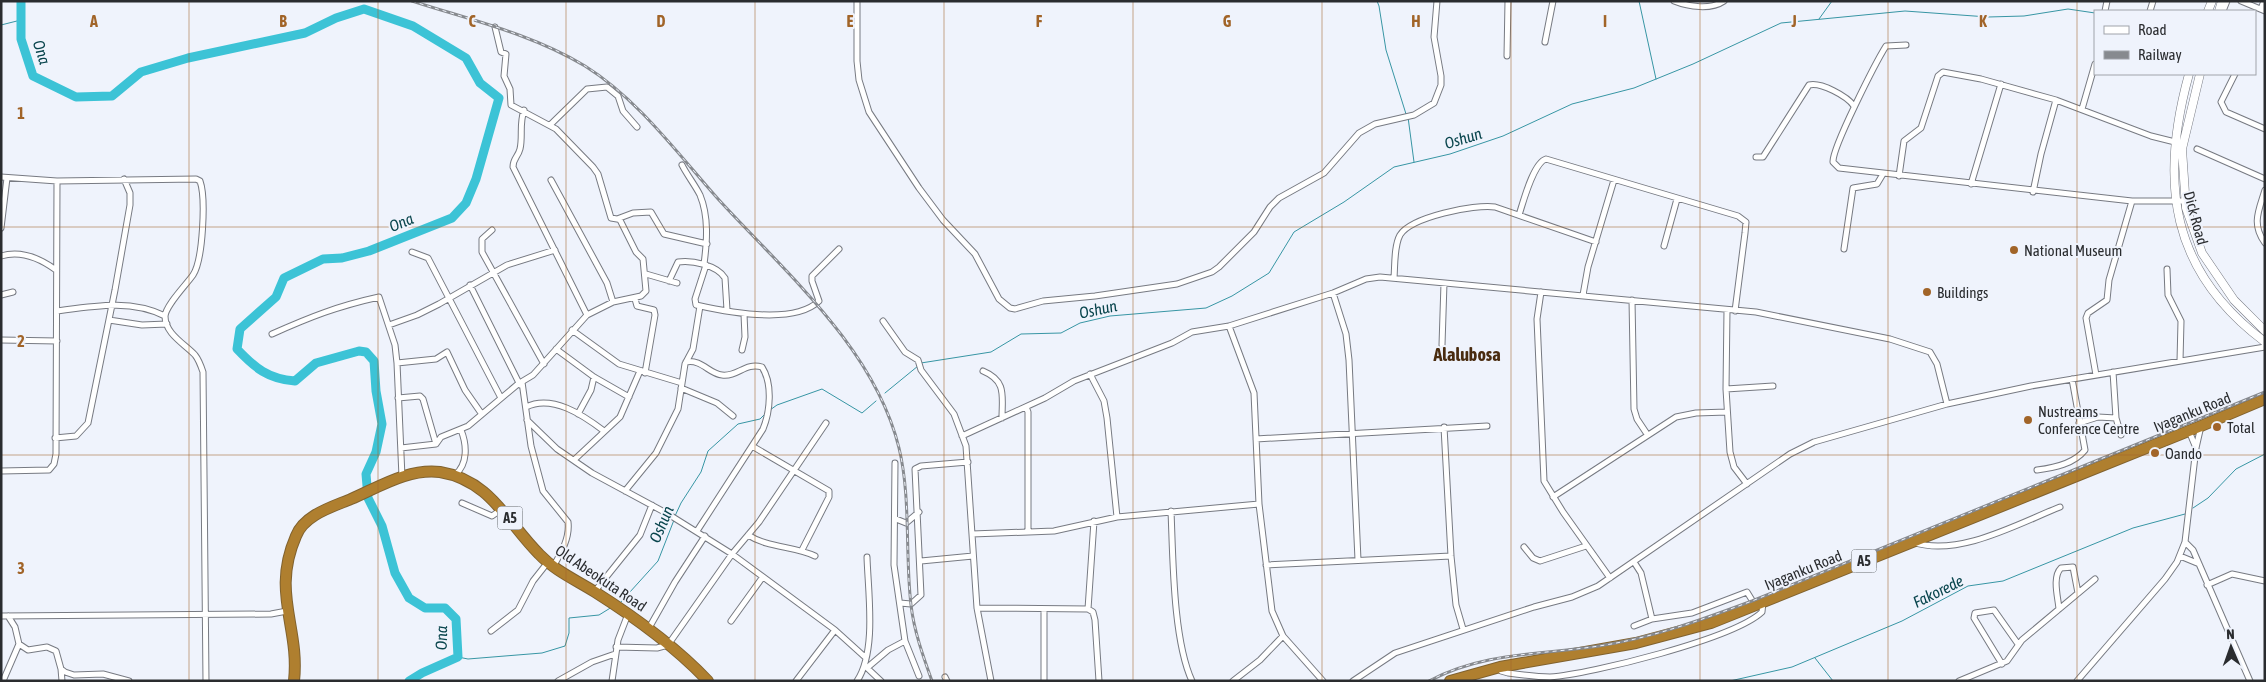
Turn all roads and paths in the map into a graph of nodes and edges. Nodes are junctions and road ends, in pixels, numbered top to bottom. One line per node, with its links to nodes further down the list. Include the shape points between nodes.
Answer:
1 (857, 1): 2 (street, via 858,71 869,112 919,188 975,254 999,299 1015,309 1043,301 1177,284 1220,267 1254,232 1279,198 1324,173 1359,133 1375,124 1414,115 1434,103 1441,85 1434,37)
2 (1438, 1)
3 (1508, 1): 13 (street)
4 (1553, 1): 11 (street)
5 (1674, 1): 6 (street, via 1690,6 1709,6)
6 (1724, 1)
7 (2241, 1): 9 (street)
8 (2264, 1): 9 (street)
9 (2263, 10)
10 (495, 27): 22 (street, via 501,52 506,54 504,76 511,105)
11 (1545, 42)
12 (1906, 45): 20 (street, via 1886,46)
13 (1507, 56)
14 (2094, 67): 21 (street)
15 (2189, 75): 26 (main road, Dick Road)
16 (2200, 75): 44 (main road, Dick Road, via 2182,149)
17 (2234, 75): 25 (street, via 2221,102 2226,112)
18 (2001, 84): 19 (street); 31 (street, via 1940,73 1921,128 1904,141); 38 (street)
19 (2056, 100): 21 (street); 40 (street)
20 (1854, 106): 28 (street, via 1849,100 1816,84 1809,85 1763,157); 30 (street, via 1833,154 1833,162 1840,168)
21 (2082, 109): 26 (street)
22 (524, 110): 23 (street); 55 (street, via 520,122 520,150 513,159 513,167)
23 (550, 125): 24 (street, via 587,89 607,87 618,96 623,111); 46 (street, via 596,170 611,218)
24 (637, 127)
25 (2265, 129)
26 (2175, 142): 43 (main road, Dick Road)
27 (2197, 149): 34 (street)
28 (1756, 157)
29 (682, 166): 51 (street, via 701,198)
30 (1883, 174): 31 (street); 54 (street, via 1878,184 1853,188)
31 (1899, 176): 38 (street)
32 (4, 178): 37 (street); 47 (street)
33 (124, 179): 37 (street); 77 (street, via 130,193 130,205); 85 (street, via 196,179 202,186 200,258)
34 (2265, 179)
35 (551, 180): 76 (street, via 607,283)
36 (1614, 180): 41 (street); 45 (street, via 1542,160); 49 (street)
37 (57, 181): 60 (street)
38 (1971, 184): 40 (street)
39 (2265, 190): 50 (street, via 2256,230)
40 (2033, 192): 42 (street)
41 (1677, 199): 52 (street); 82 (street, via 1738,216 1746,222)
42 (2132, 201): 43 (street); 109 (street, via 2106,300 2086,318)
43 (2175, 201): 44 (street); 96 (main road, Dick Road, via 2185,239 2205,280 2231,314)
44 (2184, 201): 92 (main road, Dick Road, via 2192,232 2202,253 2234,300)
45 (1519, 216): 49 (street); 63 (street, via 1488,206 1416,222 1400,236)
46 (617, 219): 51 (street, via 632,213 651,212 664,234); 62 (street, via 643,259)
47 (1, 228)
48 (492, 230): 61 (street, via 482,239 480,247)
49 (1596, 242): 72 (street)
50 (2265, 243)
51 (707, 244): 58 (street)
52 (1664, 246)
53 (838, 249): 83 (street, via 812,276 820,299 816,304 790,313)
54 (1844, 249)
55 (555, 250): 61 (street, via 519,260); 84 (street)
56 (412, 252): 73 (street, via 428,258)
57 (1, 256): 60 (street, via 19,254 38,259)
58 (705, 265): 64 (street, via 678,262); 78 (street, via 695,299 696,305); 79 (street, via 720,272 724,278)
59 (2167, 268): 101 (street, via 2168,295 2181,321)
60 (56, 270): 81 (street)
61 (493, 272): 67 (street); 104 (street)
62 (646, 274): 64 (street); 74 (street, via 646,291)
63 (1394, 278): 66 (street); 70 (street, via 1366,279)
64 (669, 281): 65 (street)
65 (677, 283)
66 (1444, 283): 69 (street); 97 (street)
67 (470, 285): 73 (street); 112 (street)
68 (13, 292): 71 (street)
69 (1541, 292): 72 (street); 158 (street, via 1537,319 1542,469 1546,487)
70 (1333, 293): 90 (street); 138 (street, via 1347,342)
71 (1, 295)
72 (1583, 296): 75 (street)
73 (450, 297): 89 (street, via 417,315); 118 (street)
74 (635, 298): 76 (street); 106 (street, via 637,306 654,310 655,315)
75 (1632, 300): 80 (street); 139 (street, via 1634,409)
76 (613, 302): 84 (street)
77 (112, 304): 81 (street); 85 (street, via 137,307); 86 (street)
78 (700, 306): 79 (street); 102 (street, via 693,349)
79 (727, 310): 83 (street)
80 (1728, 310): 82 (street); 115 (street)
81 (57, 311): 95 (street)
82 (1735, 311): 120 (street, via 1856,332 1926,350 1937,364)
83 (744, 314): 100 (street)
84 (587, 315): 91 (street)
85 (165, 316): 88 (street)
86 (109, 320): 88 (street, via 142,325); 142 (street, via 88,423 76,436)
87 (883, 321): 141 (street, via 906,352 918,360 921,370 948,403)
88 (167, 324): 206 (street, via 169,330 195,355 203,372)
89 (389, 325): 93 (street, via 379,297 339,306); 103 (street)
90 (1229, 326): 108 (street, via 1192,332 1172,343); 143 (street, via 1252,383)
91 (572, 330): 99 (street); 106 (street, via 619,364)
92 (2265, 331)
93 (272, 334)
94 (1, 340): 95 (street)
95 (57, 341): 142 (street)
96 (2265, 342)
97 (1442, 345)
98 (2265, 347): 101 (street)
99 (556, 349): 104 (street); 110 (street)
100 (742, 350)
101 (2180, 361): 107 (street)
102 (686, 362): 113 (street); 145 (street, via 708,366 722,375 734,375 749,366 762,367 768,379 768,418)
103 (398, 363): 117 (street); 124 (street, via 436,359 447,352)
104 (544, 364): 112 (street)
105 (983, 371): 127 (street, via 999,382)
106 (642, 372): 113 (street); 116 (street)
107 (2113, 372): 109 (street); 128 (street)
108 (1090, 374): 122 (street); 166 (street, via 1104,401)
109 (2096, 375): 111 (street)
110 (594, 377): 116 (street); 125 (street)
111 (2072, 379): 120 (street); 131 (street)
112 (520, 383): 118 (street); 121 (street)
113 (681, 386): 126 (street); 157 (street, via 678,409 656,452)
114 (1773, 386): 115 (street)
115 (1726, 388): 123 (street)
116 (629, 397): 136 (street, via 620,417)
117 (398, 398): 144 (street, via 420,396 423,399); 146 (street)
118 (501, 398): 124 (street)
119 (2265, 398): 133 (highway, Iyaganku Road / A5)
120 (1947, 404): 156 (street, via 1803,446)
121 (526, 406): 125 (street, via 548,402); 129 (street)
122 (1026, 407): 127 (street); 170 (street)
123 (1727, 412): 139 (street, via 1684,415); 156 (street, via 1732,460)
124 (481, 414): 135 (street)
125 (578, 414): 136 (street)
126 (733, 416)
127 (1002, 418): 141 (street)
128 (2116, 418): 131 (street, via 2098,417); 140 (street)
129 (527, 420): 148 (street, via 557,449); 189 (street, via 543,492 568,522 562,551)
130 (826, 423): 151 (street)
131 (2079, 423): 153 (street, via 2086,448 2081,455 2056,468)
132 (1488, 426): 134 (street)
133 (2201, 426): 137 (highway, Iyaganku Road / A5); 147 (street)
134 (1444, 427): 138 (street); 182 (street)
135 (461, 430): 144 (street, via 441,437); 154 (street, via 466,451 460,471)
136 (604, 431): 148 (street)
137 (2189, 431): 147 (street); 174 (highway, Iyaganku Road / A5)
138 (1352, 433): 143 (street); 186 (street)
139 (1647, 434): 158 (street)
140 (2122, 435)
141 (962, 436): 149 (street)
142 (55, 438): 152 (street, via 56,454 49,470)
143 (1256, 439): 160 (street)
144 (436, 444): 146 (street)
145 (752, 446): 151 (street); 169 (street)
146 (401, 448): 155 (street)
147 (2196, 448): 175 (street)
148 (574, 460): 157 (street)
149 (968, 462): 165 (street, via 917,467 914,472); 171 (street)
150 (895, 464): 167 (street)
151 (794, 469): 172 (street); 178 (street, via 830,493)
152 (1, 470)
153 (2037, 470)
154 (454, 476): 155 (highway, Old Abeokuta Road / A5, via 427,471); 163 (highway, Old Abeokuta Road / A5, via 484,491)
155 (399, 479): 204 (highway, Old Abeokuta Road / A5, via 323,511 306,522 297,533 287,558)
156 (1747, 484): 187 (street)
157 (625, 491): 161 (street)
158 (1553, 497): 176 (street)
159 (462, 503): 163 (street, via 492,516)
160 (1259, 504): 164 (street); 190 (street)
161 (652, 506): 169 (street); 196 (street, via 640,535)
162 (2060, 507): 174 (street, via 1962,545 1933,547)
163 (503, 508): 189 (highway, Old Abeokuta Road / A5)
164 (1170, 511): 166 (street); 245 (street, via 1181,639 1185,665)
165 (919, 512): 167 (street, via 906,523); 185 (street)
166 (1116, 517): 168 (street)
167 (896, 519): 198 (street, via 894,566)
168 (1094, 522): 170 (street, via 1054,531); 202 (street)
169 (697, 531): 173 (street)
170 (1028, 532): 171 (street)
171 (972, 534): 181 (street)
172 (748, 535): 178 (street); 179 (street)
173 (705, 536): 179 (street); 212 (street)
174 (1912, 542): 199 (highway, Iyaganku Road / A5)
175 (2186, 542): 183 (street); 188 (street)
176 (1586, 546): 177 (street, via 1540,561 1532,558); 192 (street)
177 (1524, 547)
178 (802, 550): 180 (street)
179 (732, 554): 191 (street); 220 (street)
180 (815, 556)
181 (973, 556): 185 (street); 200 (street)
182 (1451, 556): 186 (street); 213 (street, via 1456,605)
183 (2180, 556): 188 (street); 251 (street, via 2165,579)
184 (867, 557): 223 (street, via 869,615)
185 (921, 560): 198 (street, via 921,595 911,604)
186 (1358, 560): 190 (street)
187 (1634, 562): 192 (street); 209 (street, via 1641,573)
188 (2197, 563): 195 (street)
189 (550, 565): 196 (highway, Old Abeokuta Road / A5); 215 (street, via 532,581 518,610)
190 (1266, 565): 216 (street, via 1272,611)
191 (762, 578): 210 (street); 214 (street)
192 (1610, 578): 213 (street, via 1584,592)
193 (2095, 579): 197 (street)
194 (2265, 581): 195 (street, via 2232,574)
195 (2207, 585): 252 (street)
196 (595, 592): 205 (highway, Old Abeokuta Road / A5)
197 (2078, 593): 203 (street); 203 (street, via 2073,567 2061,568 2057,574)
198 (900, 603): 217 (street)
199 (1759, 604): 209 (street, via 1747,592 1692,613); 226 (highway, Iyaganku Road / A5, via 1711,623 1659,638); 226 (street, via 1762,612 1756,618 1723,634 1664,652 1552,676 1508,673 1501,671)
200 (977, 608): 201 (street); 242 (street)
201 (1044, 609): 202 (street); 243 (street)
202 (1088, 609): 244 (street, via 1093,612 1095,620)
203 (2059, 609): 219 (street)
204 (287, 611): 206 (street); 236 (highway, Old Abeokuta Road / A5)
205 (628, 613): 212 (highway, Old Abeokuta Road / A5); 221 (street)
206 (205, 614): 208 (street); 235 (street)
207 (1, 616): 208 (street)
208 (8, 616): 218 (street, via 15,627)
209 (1652, 619): 211 (street)
210 (731, 621)
211 (1634, 626)
212 (648, 628): 220 (highway, Old Abeokuta Road / A5)
213 (1463, 629): 248 (street, via 1395,653)
214 (835, 630): 223 (street); 240 (street)
215 (490, 631)
216 (1283, 636): 246 (street); 247 (street)
217 (906, 641): 225 (street); 229 (street)
218 (18, 644): 227 (street, via 28,650 47,648 56,651); 231 (street)
219 (2018, 644): 224 (street, via 2014,654); 224 (street, via 1994,610 1975,613 1974,618)
220 (668, 645): 221 (street, via 657,648); 239 (highway, Old Abeokuta Road / A5)
221 (616, 646): 222 (street)
222 (615, 654): 237 (street, via 592,662); 238 (street)
223 (866, 658): 225 (street)
224 (2002, 664): 250 (street)
225 (866, 667): 230 (street); 241 (street)
226 (1500, 667): 249 (highway, Iyaganku Road / A5)
227 (61, 669): 228 (street, via 74,675); 232 (street)
228 (91, 675): 233 (street); 234 (street, via 103,674)
229 (919, 676)
230 (860, 680)
231 (3, 681)
232 (62, 681)
233 (94, 681)
234 (129, 681)
235 (206, 681)
236 (294, 681)
237 (558, 681)
238 (612, 681)
239 (708, 681)
240 (796, 681)
241 (881, 681)
242 (991, 681)
243 (1044, 681)
244 (1099, 681)
245 (1192, 681)
246 (1233, 681)
247 (1323, 681)
248 (1353, 681)
249 (1450, 681)
250 (1959, 681)
251 (2077, 681)
252 (2250, 681)

